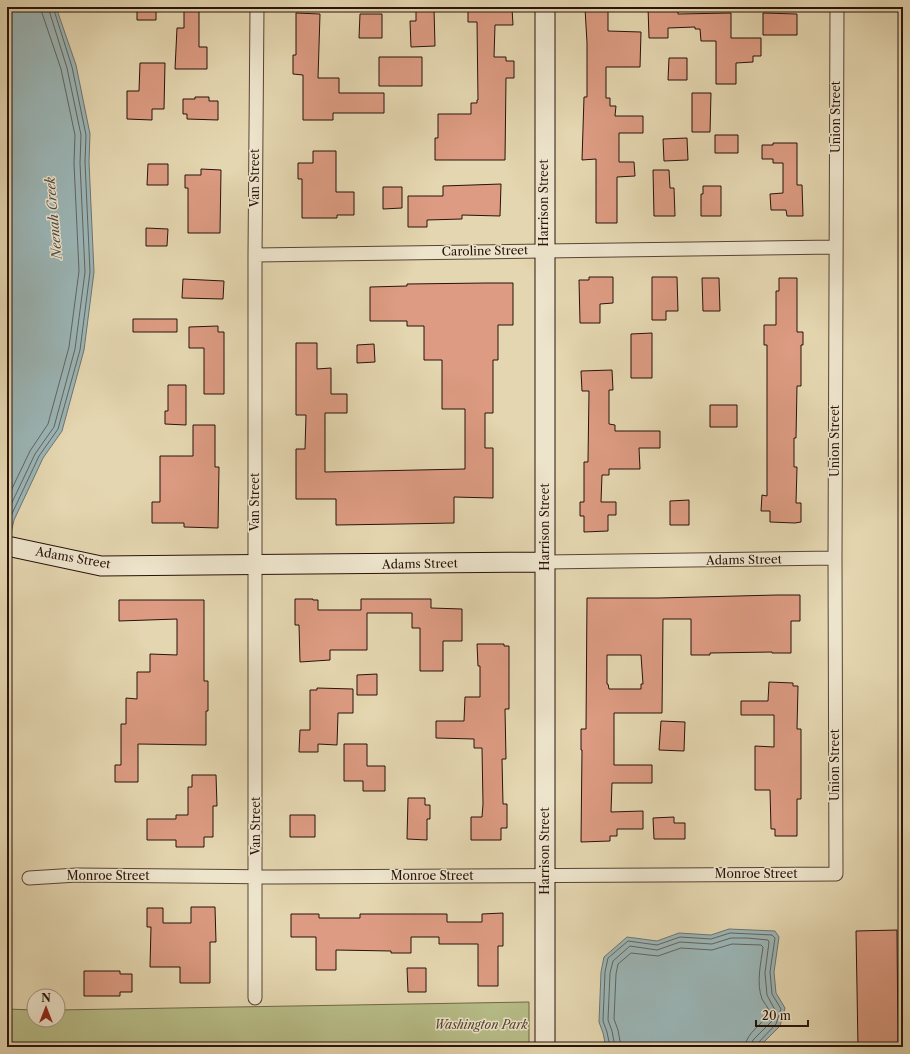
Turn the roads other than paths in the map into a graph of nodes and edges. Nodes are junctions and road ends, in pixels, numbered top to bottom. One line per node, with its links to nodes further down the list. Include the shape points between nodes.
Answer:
1 (256, 7): 6 (street, Van Street)
2 (545, 7): 5 (street, Harrison Street)
3 (837, 7): 4 (street, Union Street)
4 (836, 247): 5 (street, Caroline Street); 8 (street, Union Street)
5 (544, 251): 6 (street, Caroline Street); 9 (street, Harrison Street)
6 (255, 255): 10 (street, Van Street)
7 (10, 546): 10 (street, Adams Street, via 101,566)
8 (835, 558): 9 (street, Adams Street); 11 (street, Union Street)
9 (545, 562): 10 (street, Adams Street); 12 (street, Harrison Street)
10 (255, 565): 13 (street, Van Street)
11 (836, 874): 12 (street, Monroe Street)
12 (544, 875): 13 (street, Monroe Street); 16 (street, Harrison Street)
13 (255, 876): 14 (street, Monroe Street, via 77,875); 15 (street, Van Street)
14 (28, 878)
15 (255, 998)
16 (545, 1047)

